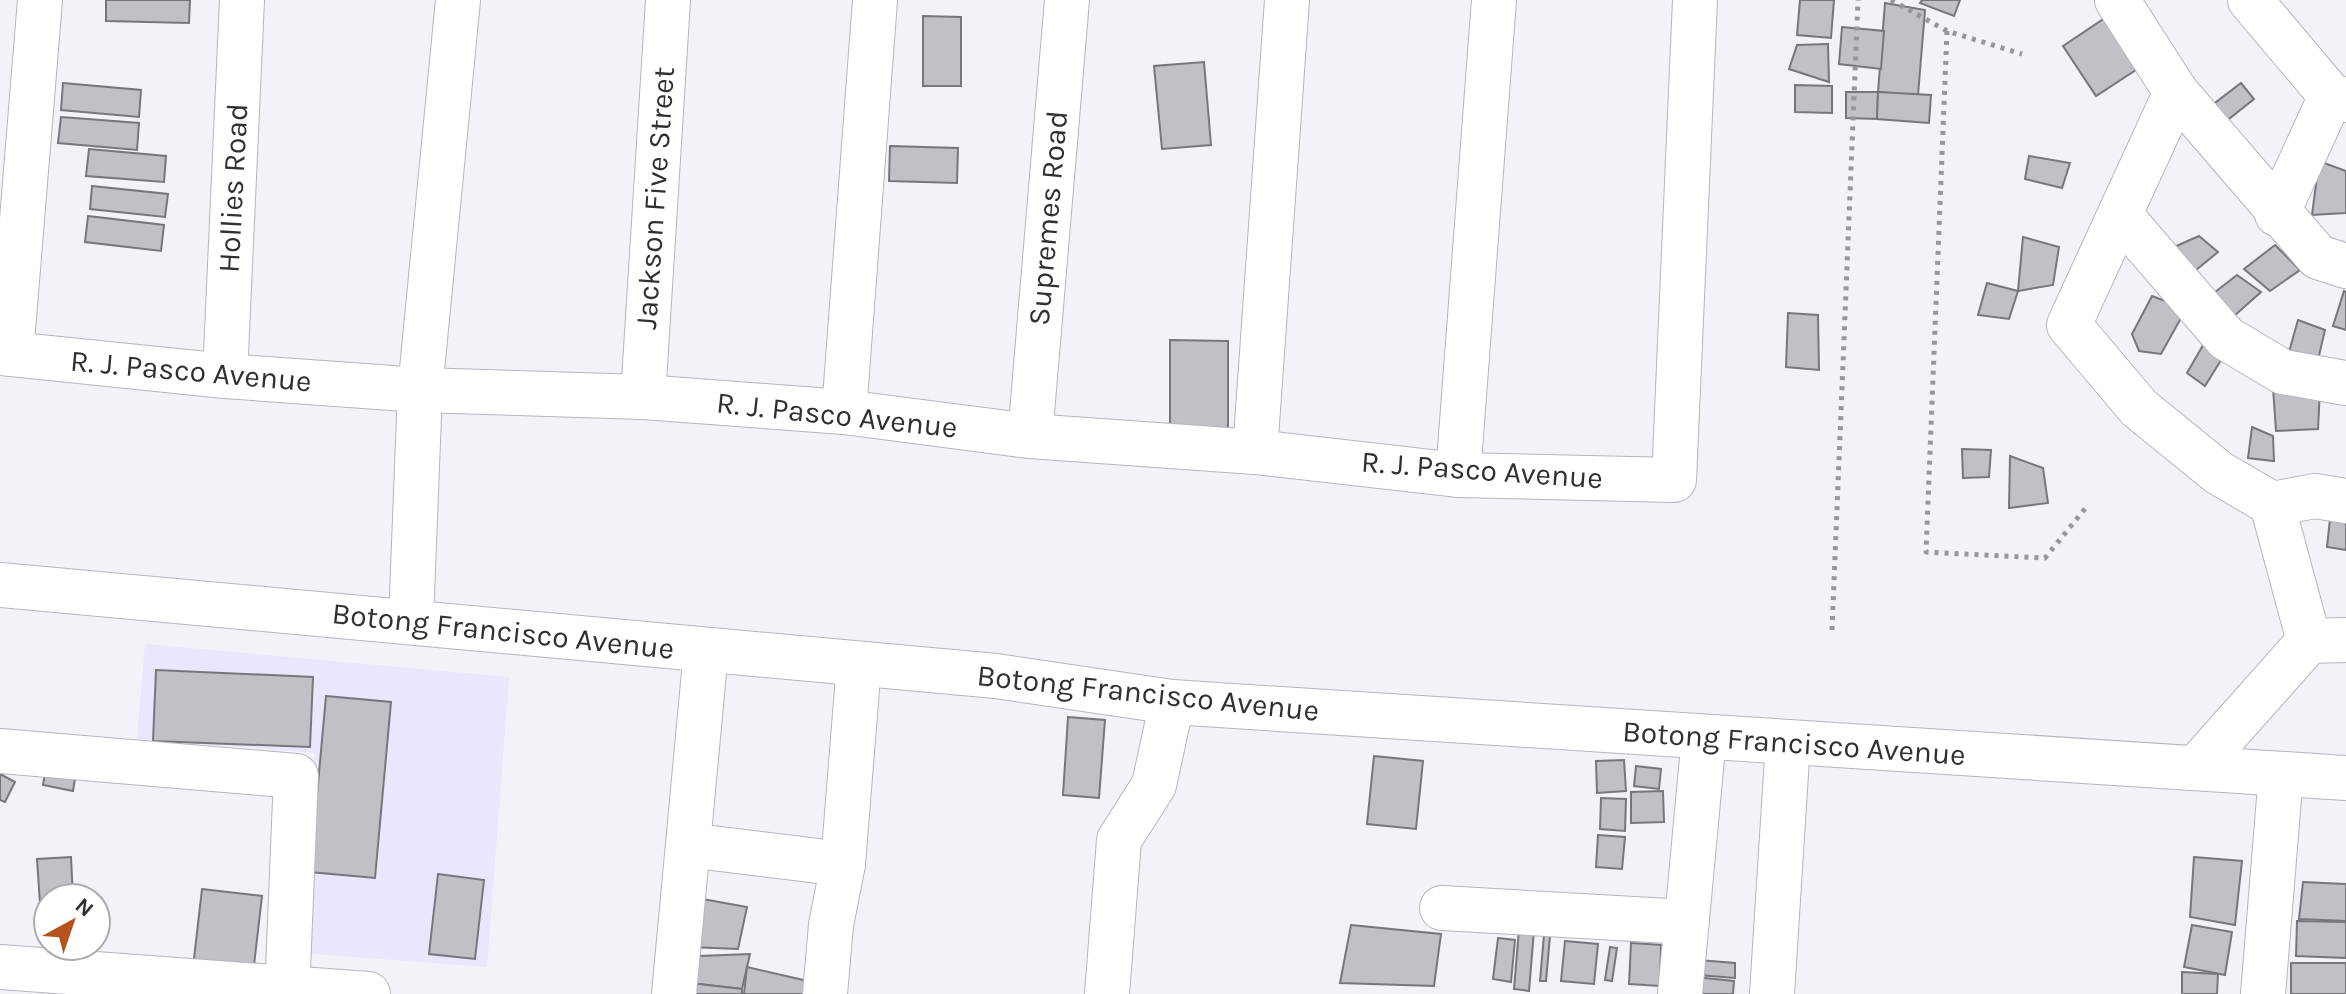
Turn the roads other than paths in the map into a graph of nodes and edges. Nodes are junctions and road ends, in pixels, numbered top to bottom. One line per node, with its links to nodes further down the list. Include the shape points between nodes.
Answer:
1 (40, 0): 17 (street)
2 (242, 0): 18 (street, Hollies Road)
3 (458, 0): 20 (street)
4 (668, 0): 21 (street, Jackson Five Street)
5 (875, 0): 22 (street)
6 (1067, 0): 23 (street, Supremes Road)
7 (1287, 0): 24 (street)
8 (1494, 0): 25 (street)
9 (1695, 0): 25 (street, R. J. Pasco Avenue, via 1674,480)
10 (2117, 0): 12 (street)
11 (2250, 0): 13 (street)
12 (2176, 92): 14 (street); 15 (street)
13 (2339, 98): 14 (street)
14 (2277, 214): 16 (street, via 2318,257)
15 (2120, 215): 19 (street, via 2226,338 2283,372); 27 (street, via 2069,325 2139,408 2219,473)
16 (2346, 266)
17 (6, 353): 18 (street, R. J. Pasco Avenue)
18 (225, 376): 20 (street, R. J. Pasco Avenue)
19 (2346, 383)
20 (420, 390): 21 (street, R. J. Pasco Avenue); 29 (street)
21 (643, 397): 22 (street, R. J. Pasco Avenue)
22 (844, 412): 23 (street, R. J. Pasco Avenue)
23 (1030, 436): 24 (street, R. J. Pasco Avenue)
24 (1255, 452): 25 (street, R. J. Pasco Avenue)
25 (1458, 475)
26 (2346, 501): 27 (street, via 2315,496)
27 (2272, 504): 30 (street)
28 (0, 585): 29 (street, Botong Francisco Avenue)
29 (411, 621): 31 (street, Botong Francisco Avenue)
30 (2328, 641): 37 (street)
31 (706, 651): 32 (street, Botong Francisco Avenue); 40 (street)
32 (859, 664): 33 (street, Botong Francisco Avenue, via 996,676); 41 (street)
33 (1172, 702): 34 (street, Botong Francisco Avenue); 50 (street, via 1154,785 1119,840)
34 (1704, 737): 35 (street, Botong Francisco Avenue); 43 (street)
35 (1788, 742): 37 (street, Botong Francisco Avenue); 52 (street)
36 (0, 751): 46 (street, via 296,776)
37 (2196, 768): 38 (street, Botong Francisco Avenue)
38 (2281, 774): 39 (street, Botong Francisco Avenue); 53 (street)
39 (2346, 778)
40 (688, 845): 41 (street); 48 (street)
41 (843, 864): 49 (street)
42 (1442, 908): 43 (street)
43 (1687, 922): 51 (street)
44 (0, 967): 45 (street)
45 (51, 983): 46 (street)
46 (287, 991): 47 (street)
47 (368, 994)
48 (674, 994)
49 (825, 994)
50 (1107, 994)
51 (1680, 994)
52 (1772, 994)
53 (2263, 994)

